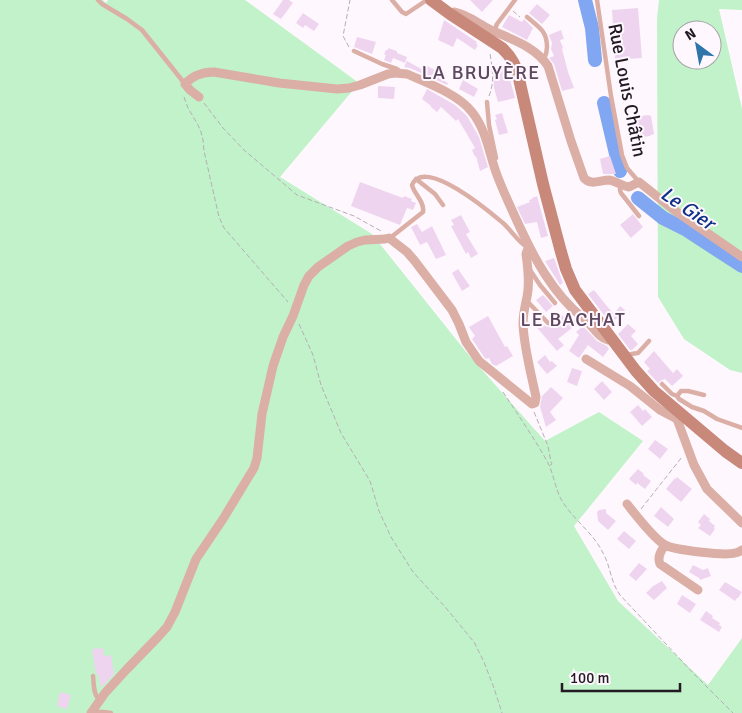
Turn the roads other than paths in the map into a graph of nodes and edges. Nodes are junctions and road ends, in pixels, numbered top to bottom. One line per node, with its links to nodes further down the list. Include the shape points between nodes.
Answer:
1 (98, 0): 12 (lane, via 142,30)
2 (392, 0): 3 (lane, via 406,14)
3 (427, 0)
4 (431, 0): 8 (main road, via 450,14)
5 (515, 0): 8 (lane, via 497,24)
6 (597, 0): 17 (lane, Rue Louis Châtin, via 622,155 627,168)
7 (527, 17): 10 (lane, via 546,36 547,54)
8 (493, 36): 10 (street, via 524,45); 28 (main road, via 517,71 566,269 580,298)
9 (354, 51): 11 (lane)
10 (544, 59): 18 (street, via 584,178 592,182 611,180)
11 (400, 72): 12 (street, via 337,90 214,72 194,76); 15 (street, via 447,93 472,111 484,132)
12 (185, 84): 13 (street)
13 (199, 97)
14 (487, 102): 15 (lane, via 498,166)
15 (495, 170): 22 (street)
16 (416, 179): 19 (lane); 21 (lane, via 412,185 423,205 423,212); 22 (lane, via 434,178 466,194)
17 (639, 182): 18 (street, via 630,187); 23 (street)
18 (620, 184): 20 (lane, via 621,193)
19 (443, 205)
20 (639, 216)
21 (389, 238): 25 (street, via 414,260 452,310 466,342 479,361 532,404 536,397 523,322); 44 (street, via 365,240 348,246 309,276 273,366 254,468 196,559 167,627)
22 (530, 248): 24 (street, via 526,254); 28 (street, via 549,281 570,306 604,338)
23 (742, 257)
24 (528, 269): 25 (street); 26 (lane)
25 (526, 301): 27 (lane)
26 (555, 303)
27 (548, 322)
28 (612, 338): 31 (main road)
29 (649, 341): 31 (lane, via 638,353)
30 (586, 358): 35 (street, via 660,410)
31 (626, 358): 35 (main road, via 654,391)
32 (662, 384): 34 (lane)
33 (704, 395): 34 (lane, via 685,391)
34 (678, 396): 35 (lane)
35 (683, 414): 36 (lane, via 704,411); 37 (main road); 39 (street, via 694,465 707,489)
36 (742, 428)
37 (742, 462)
38 (627, 504): 40 (street)
39 (742, 524)
40 (665, 545): 41 (street, via 733,554); 42 (street, via 659,556 660,564)
41 (742, 550)
42 (698, 590)
43 (93, 676): 44 (lane)
44 (99, 700): 45 (street)
45 (91, 712): 46 (lane)
46 (111, 713)

